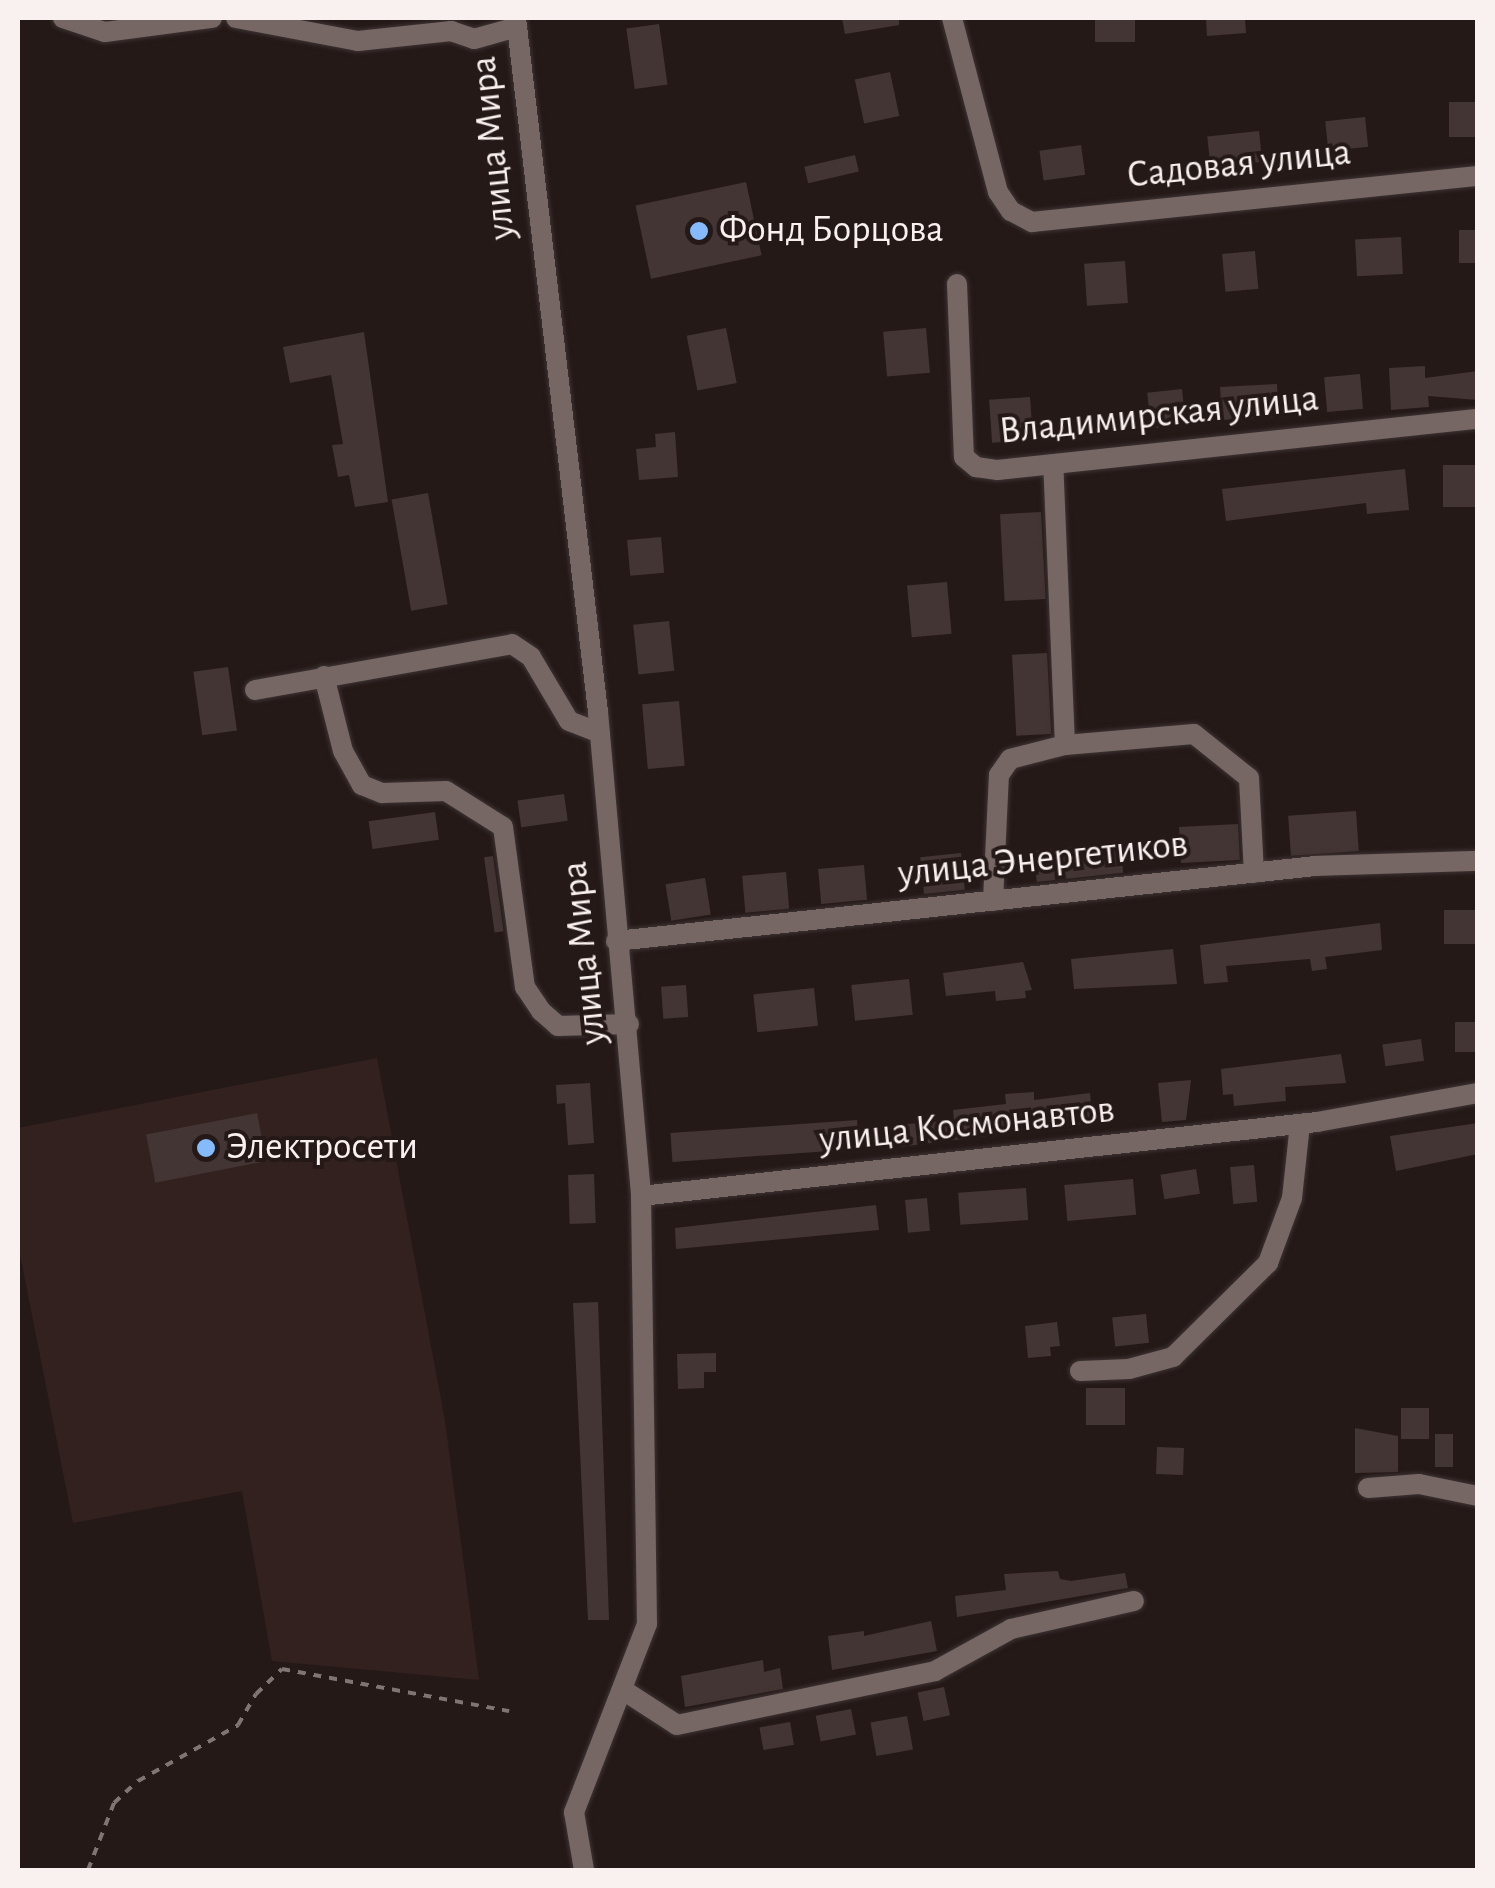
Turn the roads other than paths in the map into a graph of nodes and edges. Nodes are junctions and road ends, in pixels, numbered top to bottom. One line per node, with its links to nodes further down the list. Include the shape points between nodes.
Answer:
1 (63, 18): 2 (street, via 105,32)
2 (212, 18)
3 (236, 18): 5 (street, via 358,41 451,31 474,39)
4 (952, 18): 6 (street, Садовая улица, via 987,158 1011,210 1032,222)
5 (516, 22): 12 (street, улица Мира)
6 (1478, 176)
7 (957, 284): 9 (street, Владимирская улица, via 964,457 976,467 998,470)
8 (1478, 419): 9 (street, Владимирская улица)
9 (1053, 464): 13 (street)
10 (324, 676): 11 (street); 12 (street, via 512,644 531,657 570,722); 18 (street, via 343,751 362,785 382,793 446,791 503,827 525,987 541,1011 558,1026)
11 (255, 690)
12 (600, 734): 17 (street, улица Мира)
13 (1066, 746): 15 (street, via 1194,734 1249,778); 16 (street, via 1010,759 999,775)
14 (1478, 861): 15 (street, улица Энергетиков)
15 (1254, 872): 16 (street, улица Энергетиков)
16 (992, 901): 17 (street, улица Энергетиков)
17 (616, 942): 18 (street, улица Мира)
18 (629, 1024): 21 (street, улица Мира)
19 (1478, 1093): 20 (street, улица Космонавтов)
20 (1300, 1124): 21 (street, улица Космонавтов); 22 (street, via 1292,1198 1268,1262 1174,1357 1129,1369)
21 (641, 1196): 26 (street, улица Мира, via 647,1624)
22 (1080, 1371)
23 (1368, 1488): 24 (street, via 1419,1484)
24 (1478, 1496)
25 (1134, 1601): 26 (street, via 1011,1629 935,1671 676,1725)
26 (623, 1690): 27 (street, улица Мира, via 574,1812)
27 (584, 1870)

